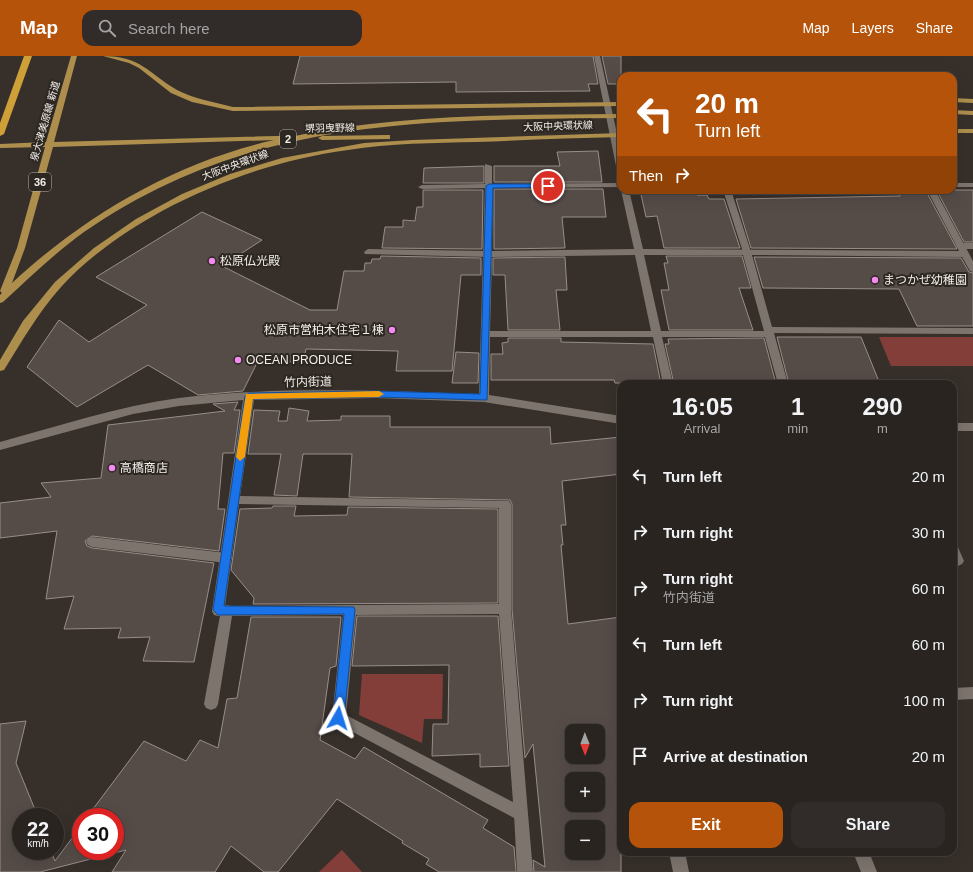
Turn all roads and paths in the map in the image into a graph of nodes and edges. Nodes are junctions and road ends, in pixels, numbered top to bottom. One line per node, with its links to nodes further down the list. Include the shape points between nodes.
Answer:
1 (28, 56): 14 (highway)
2 (74, 56): 17 (main road, 泉大津美原線 新道 / 36)
3 (106, 56): 7 (main road, 大阪中央環状線, via 141,67 174,90 195,100 232,109)
4 (597, 56): 7 (street)
5 (957, 100): 6 (main road)
6 (973, 101)
7 (606, 104): 8 (main road, 大阪中央環状線); 16 (street)
8 (617, 104)
9 (957, 112): 10 (main road)
10 (973, 113)
11 (617, 116): 35 (main road, 大阪中央環状線 / 2, via 396,122 324,132 249,150 165,181 110,211 66,240)
12 (957, 131): 13 (main road)
13 (973, 132)
14 (0, 134)
15 (588, 135): 16 (main road, 大阪中央環状線 / 2); 17 (main road, 堺羽曳野線, via 249,138); 41 (main road, 大阪中央環状線 / 2, via 351,147 283,160 213,184 169,203 130,226 80,263 32,316)
16 (617, 135)
17 (50, 144): 18 (main road, 堺羽曳野線); 36 (main road, 泉大津美原線 新道 / 36, via 21,248)
18 (0, 146)
19 (488, 166): 23 (street)
20 (617, 185): 23 (street)
21 (957, 185): 22 (street)
22 (973, 185)
23 (489, 186): 24 (street); 33 (street)
24 (422, 187)
25 (626, 194): 31 (street)
26 (728, 194): 32 (street)
27 (933, 194): 29 (street)
28 (973, 246): 29 (street)
29 (962, 250): 32 (street); 34 (street)
30 (368, 252): 33 (street)
31 (638, 252): 32 (street); 33 (street); 39 (street)
32 (747, 252): 38 (street)
33 (488, 254): 40 (street)
34 (973, 269)
35 (0, 300)
36 (0, 306)
37 (973, 331): 38 (street)
38 (768, 332): 39 (street); 43 (street)
39 (657, 333): 40 (street); 42 (street)
40 (486, 334): 45 (street)
41 (0, 368)
42 (667, 380)
43 (781, 380)
44 (249, 396): 45 (street, 竹内街道, via 376,394); 49 (street, 竹内街道, via 179,402 133,410); 50 (street)
45 (484, 398): 46 (street, 竹内街道)
46 (617, 419)
47 (957, 427): 48 (street)
48 (973, 427)
49 (0, 446)
50 (234, 500): 52 (street); 53 (street, via 505,504)
51 (92, 542): 52 (street)
52 (226, 558): 54 (street, via 218,610)
53 (505, 609): 55 (street); 59 (street)
54 (227, 610): 55 (street); 58 (street)
55 (350, 610): 59 (street, via 338,718)
56 (973, 693): 57 (street)
57 (957, 694)
58 (211, 704)
59 (521, 814): 62 (street)
60 (678, 856): 63 (street)
61 (863, 856): 64 (street)
62 (526, 872)
63 (681, 872)
64 (869, 872)

